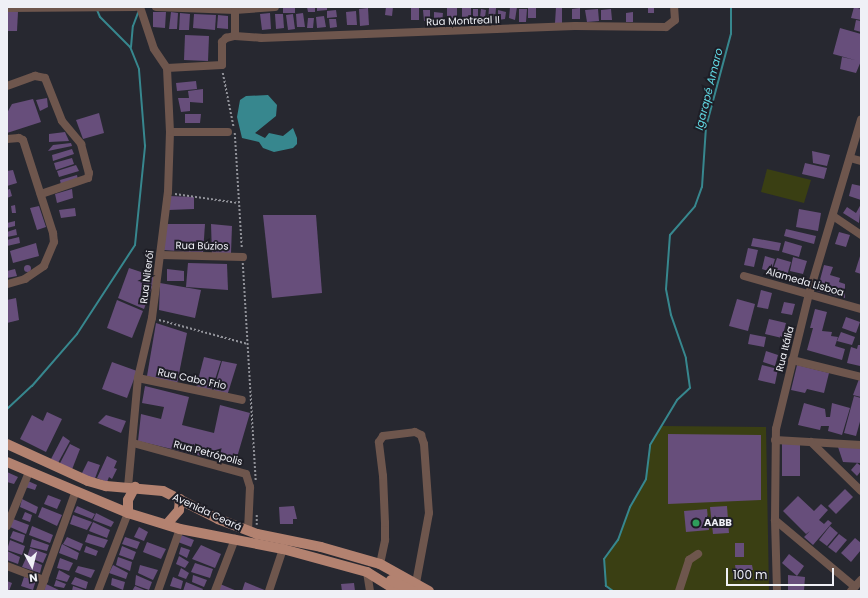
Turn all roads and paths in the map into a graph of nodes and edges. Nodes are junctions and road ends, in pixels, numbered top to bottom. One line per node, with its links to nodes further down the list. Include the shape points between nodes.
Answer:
1 (134, 7): 5 (street)
2 (140, 7): 10 (street, via 154,49)
3 (156, 7): 7 (street)
4 (674, 7): 8 (street, Rua Montreal II, via 675,20 666,27 575,26 261,38)
5 (7, 8)
6 (274, 8): 7 (street)
7 (235, 10): 8 (street)
8 (235, 36): 9 (street, via 222,42)
9 (222, 65): 10 (street); 20 (path, via 235,135)
10 (167, 68): 13 (street, Rua Niterói)
11 (7, 86): 19 (street, via 35,76 45,78 62,121 81,144 88,178)
12 (861, 120): 16 (street, Rua Itália)
13 (170, 132): 14 (street); 18 (street, Rua Niterói)
14 (228, 132)
15 (7, 139): 19 (street, via 23,140)
16 (850, 158): 17 (street); 21 (street, Rua Itália)
17 (861, 161)
18 (168, 192): 20 (path); 23 (street, Rua Niterói)
19 (42, 194): 26 (street, via 53,233 51,252 44,266 25,279)
20 (238, 203): 24 (path)
21 (834, 216): 22 (street); 27 (street, Rua Itália)
22 (861, 235)
23 (160, 255): 24 (street, Rua Búzios); 29 (street, Rua Niterói)
24 (243, 257): 30 (path)
25 (744, 276): 27 (street, Alameda Lisboa)
26 (7, 284)
27 (810, 294): 28 (street, Alameda Lisboa); 31 (street, Rua Itália)
28 (861, 309)
29 (152, 318): 30 (path); 33 (street, Rua Niterói)
30 (248, 344): 42 (path)
31 (792, 360): 32 (street); 35 (street, Rua Itália)
32 (861, 377)
33 (138, 378): 34 (street, Rua Cabo Frio); 37 (street, Rua Niterói)
34 (242, 400)
35 (775, 440): 36 (street); 49 (street, Rua Itália)
36 (811, 442): 39 (street); 44 (street)
37 (133, 443): 43 (street, Rua Niterói); 53 (street, Rua Petrópolis, via 246,474 250,487)
38 (7, 444): 43 (main road, Avenida Ceará, via 88,482)
39 (861, 445)
40 (7, 462): 41 (main road, Avenida Ceará)
41 (29, 472): 45 (main road, Avenida Ceará); 51 (street)
42 (256, 483)
43 (132, 487): 46 (main road, Avenida Ceará, via 163,491); 48 (main road)
44 (861, 491)
45 (75, 493): 48 (main road, Avenida Ceará); 60 (street)
46 (180, 499): 50 (main road, via 179,510); 53 (main road, Avenida Ceará)
47 (257, 512): 53 (path)
48 (128, 513): 50 (main road, Avenida Ceará); 65 (street)
49 (775, 520): 63 (street); 73 (street, Rua Itália)
50 (167, 524): 52 (main road, Avenida Ceará)
51 (7, 526)
52 (180, 529): 54 (main road, Avenida Ceará); 66 (street)
53 (253, 532): 57 (main road, Avenida Ceará, via 321,547)
54 (235, 539): 55 (main road, Avenida Ceará); 67 (street)
55 (283, 550): 59 (main road, Avenida Ceará); 68 (street)
56 (698, 554): 72 (street, via 689,560)
57 (380, 564): 62 (main road, Avenida Ceará); 62 (street, via 385,529 379,442 382,436 415,432 421,435 424,444 429,513)
58 (7, 566): 60 (street)
59 (370, 573): 62 (main road); 69 (street); 70 (main road, Avenida Ceará)
60 (44, 580): 64 (street)
61 (861, 580): 63 (street)
62 (414, 587): 71 (main road, Avenida Ceará)
63 (853, 589)
64 (40, 591)
65 (98, 591)
66 (158, 591)
67 (215, 591)
68 (269, 591)
69 (370, 591)
70 (398, 591)
71 (429, 591)
72 (679, 591)
73 (777, 591)

